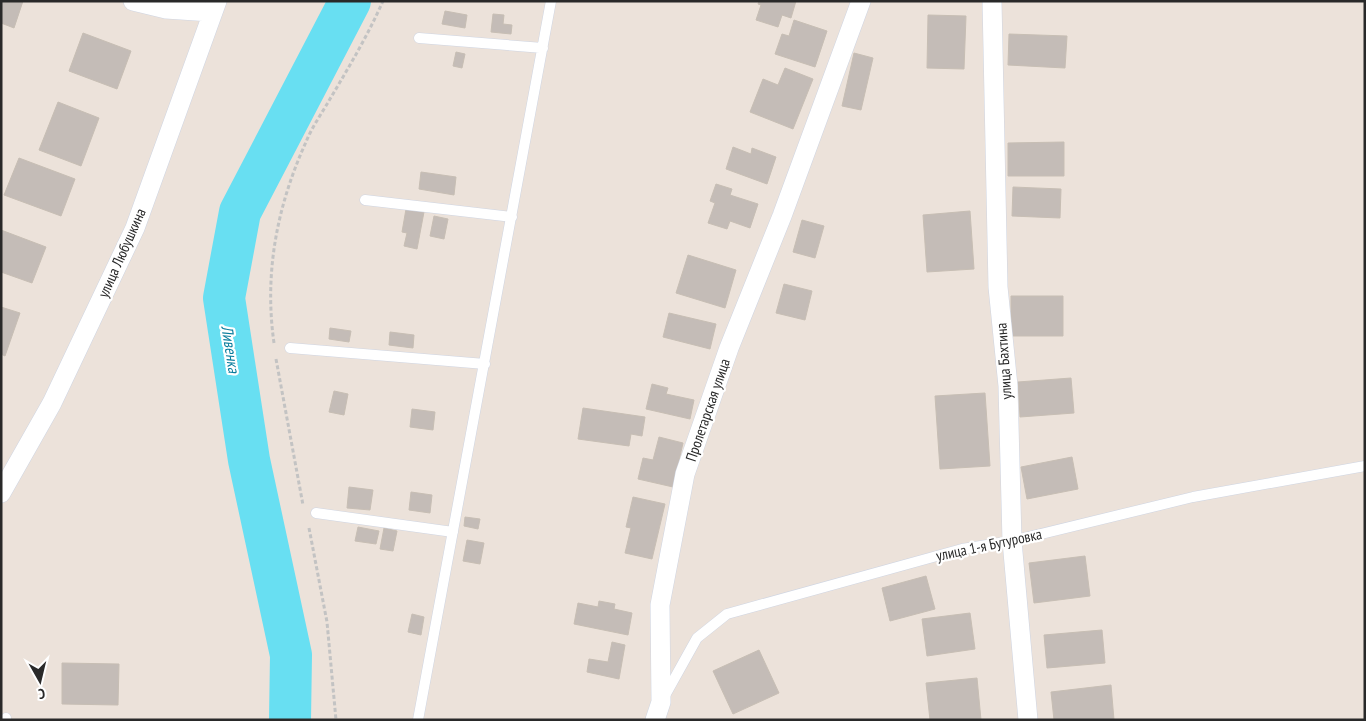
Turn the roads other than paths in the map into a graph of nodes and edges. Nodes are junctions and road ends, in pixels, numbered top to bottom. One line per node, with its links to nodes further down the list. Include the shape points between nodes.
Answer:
1 (133, 1): 5 (street, via 166,9)
2 (551, 1): 7 (lane)
3 (861, 1): 17 (street, Пролетарская улица, via 685,474 660,605)
4 (992, 1): 16 (street, улица Бахтина, via 998,287 1008,386)
5 (214, 7): 13 (street, улица Любушкина, via 136,228 52,403)
6 (419, 38): 7 (lane)
7 (543, 48): 9 (lane)
8 (365, 200): 9 (lane)
9 (512, 217): 11 (lane)
10 (290, 348): 11 (lane)
11 (485, 364): 15 (lane)
12 (1365, 466): 16 (lane, улица 1-я Бутуровка, via 1193,497)
13 (1, 493)
14 (316, 513): 15 (lane)
15 (453, 532): 18 (lane)
16 (1012, 541): 17 (lane, улица 1-я Бутуровка, via 953,552 727,614 697,638); 20 (street, улица Бахтина)
17 (661, 702): 19 (street, Пролетарская улица)
18 (418, 720)
19 (655, 720)
20 (1028, 720)

